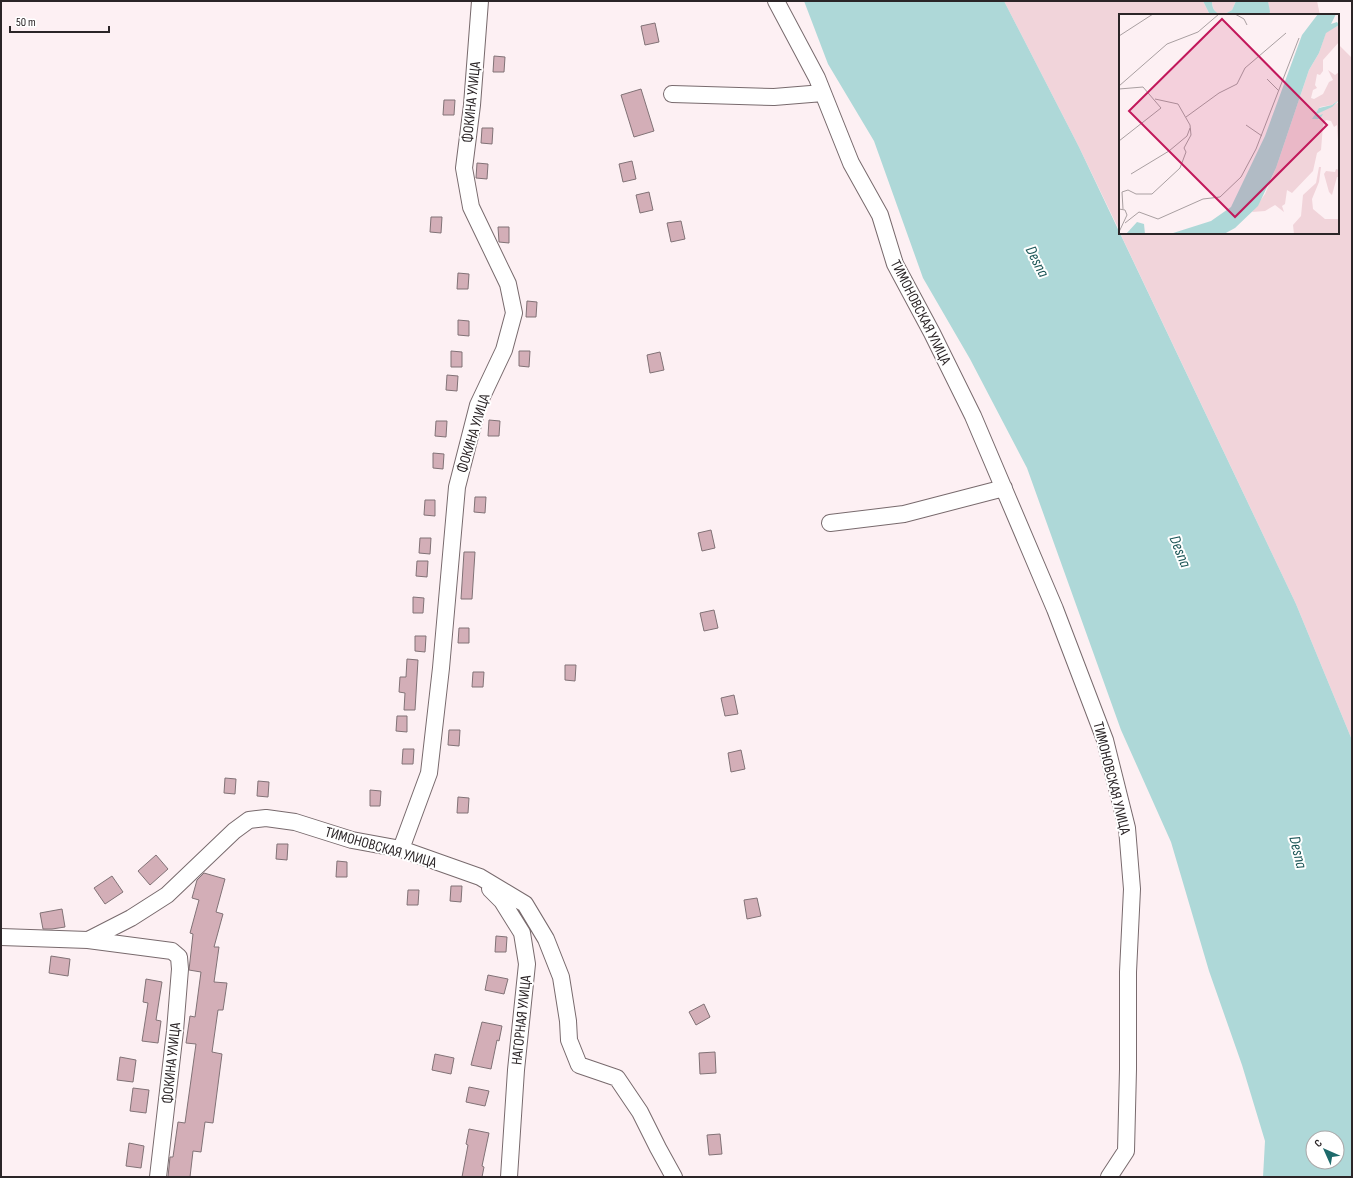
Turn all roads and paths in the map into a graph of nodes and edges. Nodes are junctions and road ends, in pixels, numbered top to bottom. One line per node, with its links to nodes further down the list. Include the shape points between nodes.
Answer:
1 (480, 1): 7 (street, ФОКИНА УЛИЦА, via 464,168 471,207 508,284 514,313 504,350 478,405 457,487 430,773)
2 (776, 1): 3 (street, ТИМОНОВСКАЯ УЛИЦА)
3 (822, 92): 4 (street, via 774,97); 5 (street, ТИМОНОВСКАЯ УЛИЦА, via 851,163 880,215 895,264 973,416)
4 (672, 94)
5 (1004, 488): 6 (street, via 904,514); 14 (street, ТИМОНОВСКАЯ УЛИЦА, via 1055,609 1105,740 1127,828 1132,889 1128,972 1126,1151)
6 (830, 523)
7 (401, 849): 8 (street, ТИМОНОВСКАЯ УЛИЦА); 10 (street, ТИМОНОВСКАЯ УЛИЦА, via 352,840 295,822 266,818 249,820 234,831 167,895 131,918)
8 (480, 877): 12 (street, НАГОРНАЯ УЛИЦА, via 502,901 522,933 527,964 516,1070); 13 (street, ТИМОНОВСКАЯ УЛИЦА, via 525,904 546,938 561,977 569,1040 579,1065 617,1078 640,1112)
9 (1, 937): 10 (street)
10 (88, 940): 11 (street, ФОКИНА УЛИЦА, via 172,951 179,957 175,1031)
11 (158, 1177)
12 (509, 1177)
13 (674, 1177)
14 (1109, 1177)

